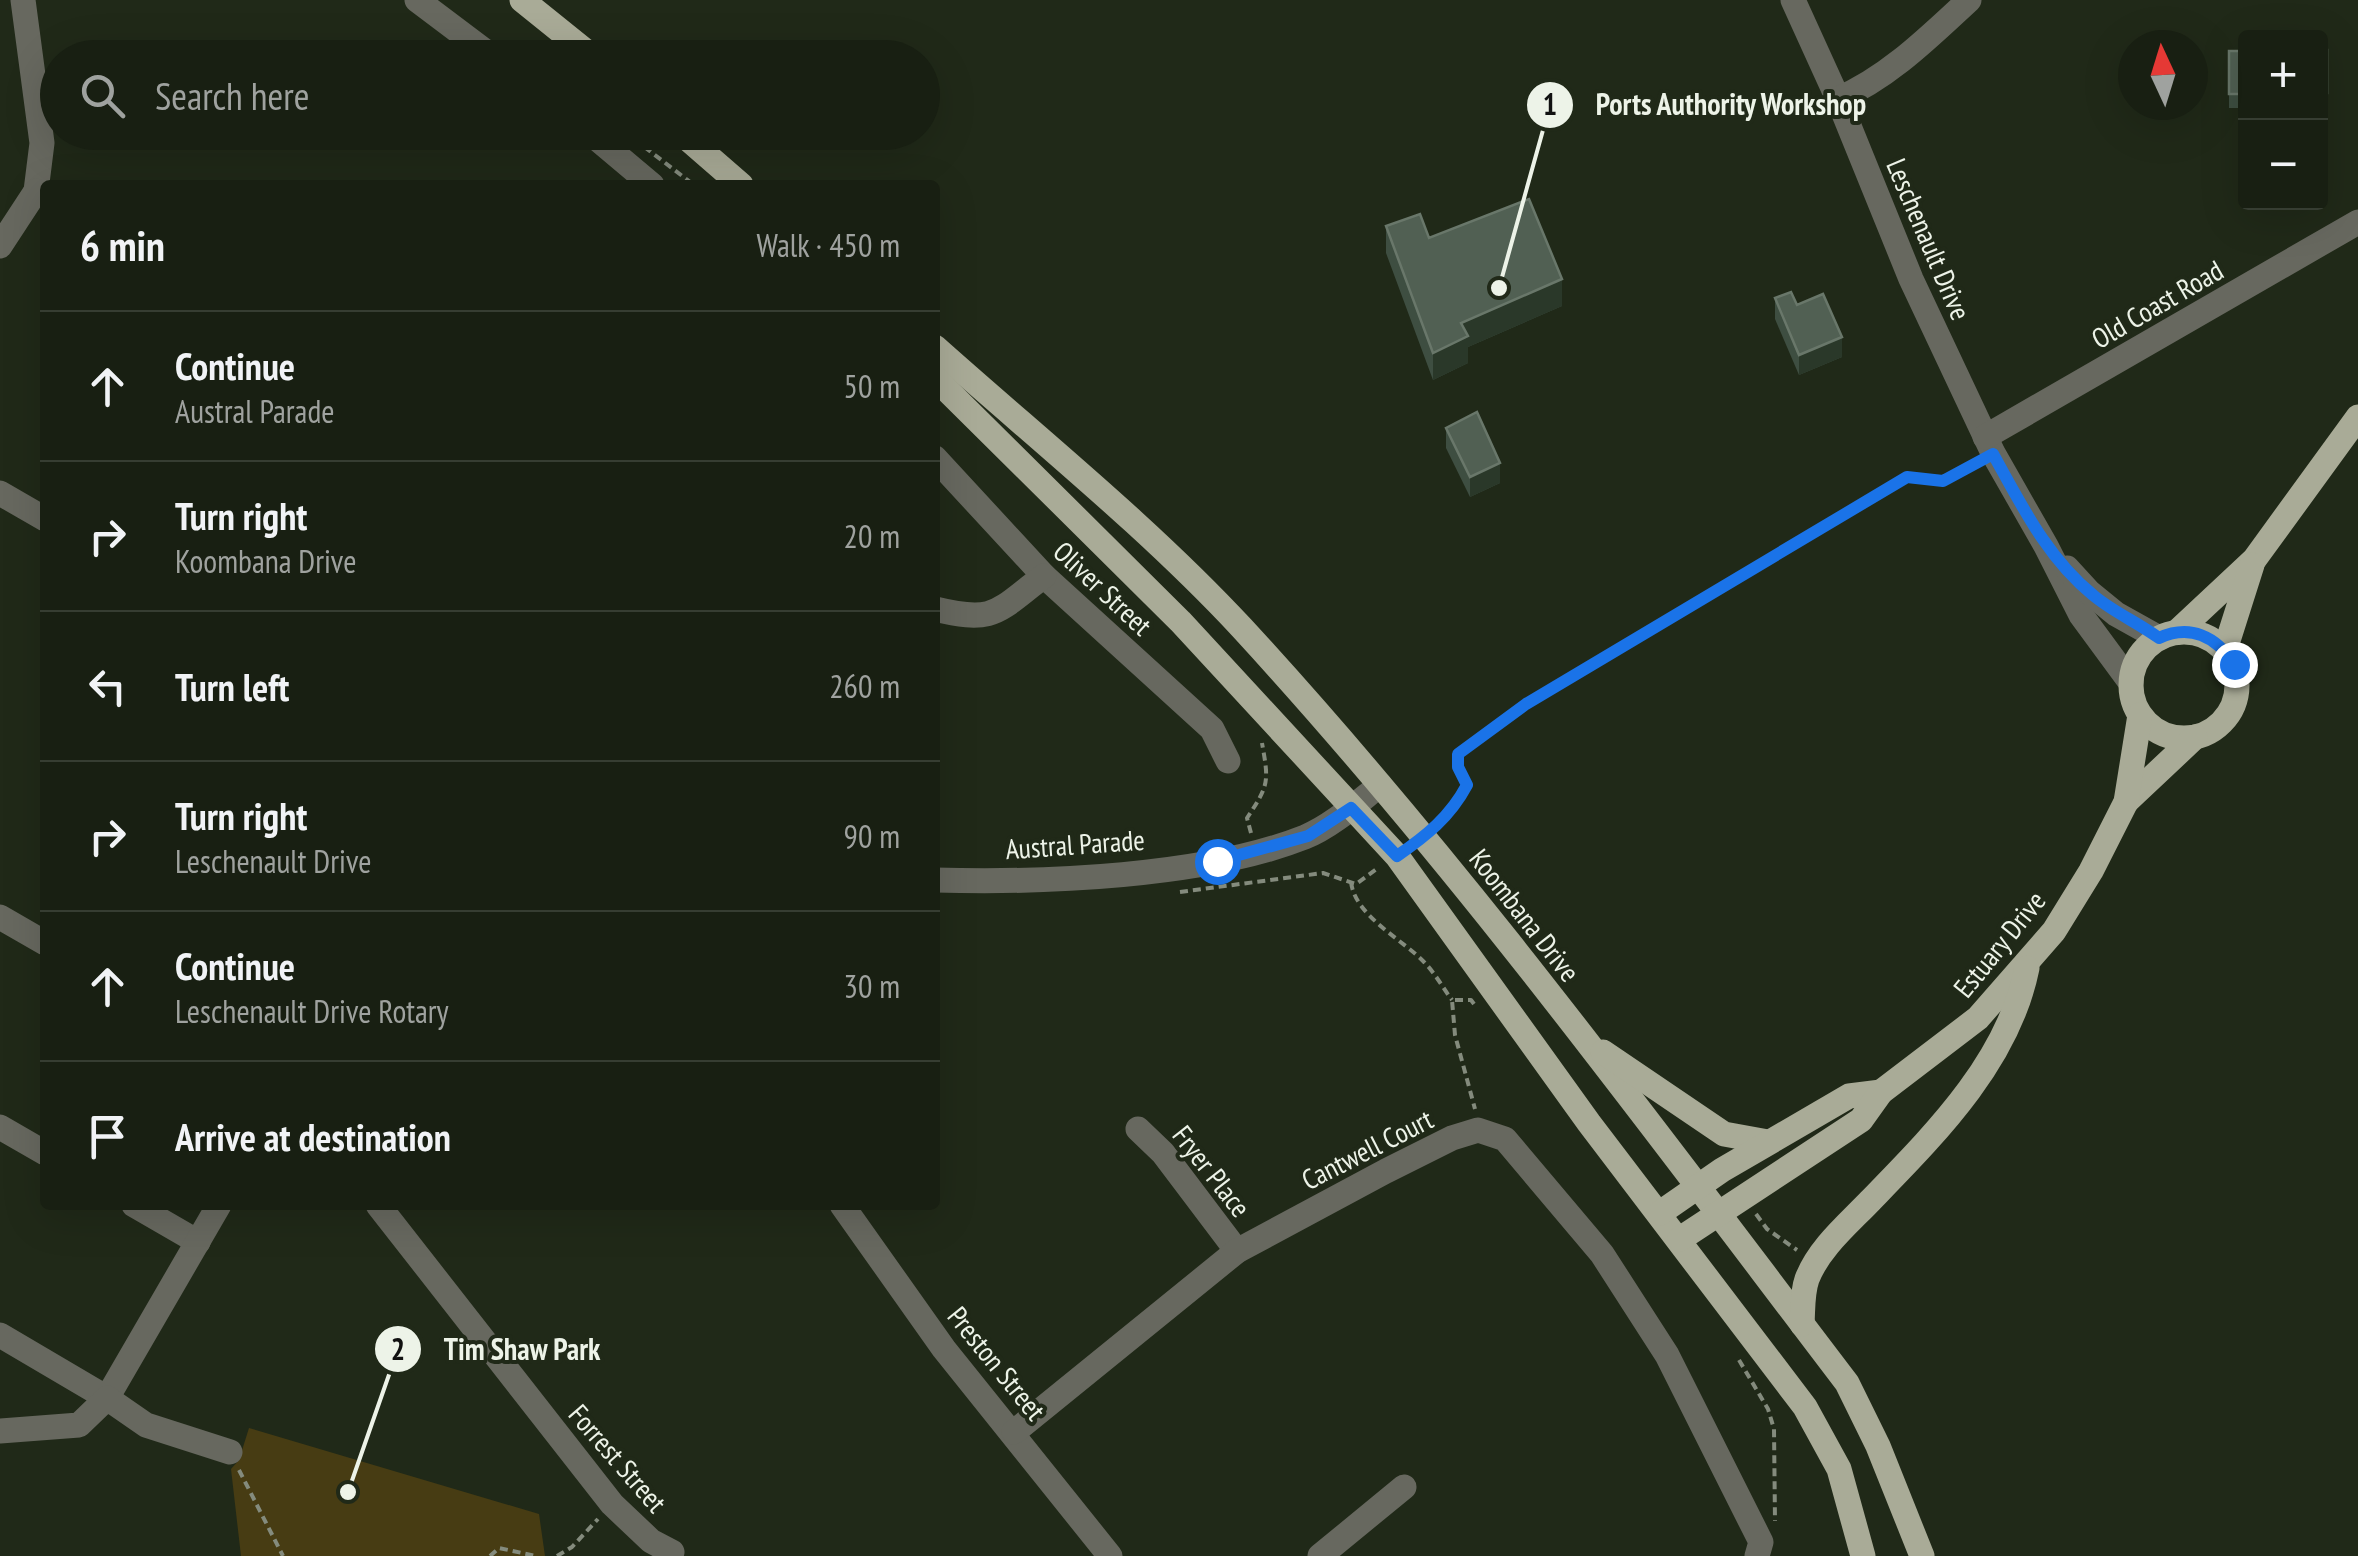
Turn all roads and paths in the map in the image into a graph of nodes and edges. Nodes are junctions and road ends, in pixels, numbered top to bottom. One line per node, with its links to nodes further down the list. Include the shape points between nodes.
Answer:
1 (24, 0): 9 (street)
2 (417, 0): 6 (street)
3 (522, 0): 7 (main road)
4 (1793, 0): 8 (street, Leschenault Drive)
5 (1969, 0): 8 (street, via 1919,46)
6 (470, 40)
7 (572, 40)
8 (1838, 99): 24 (street, Leschenault Drive, via 1911,279)
9 (40, 127)
10 (42, 150): 14 (street)
11 (610, 150): 15 (street)
12 (649, 150): 16 (path)
13 (701, 150): 17 (main road)
14 (41, 180)
15 (646, 180)
16 (688, 180)
17 (735, 180)
18 (40, 194): 20 (street)
19 (2358, 222): 24 (street, Old Coast Road)
20 (0, 246)
21 (940, 351): 38 (main road, Koombana Drive, via 1240,626)
22 (940, 383): 40 (main road, via 1180,622)
23 (2358, 417): 29 (main road)
24 (1989, 445): 28 (street, Leschenault Drive); 41 (path, via 1943,481 1907,477 1526,704 1458,754 1467,785 1455,808)
25 (940, 463): 30 (street, Oliver Street)
26 (0, 494): 27 (street)
27 (40, 516)
28 (2046, 546): 32 (street, Leschenault Drive, via 2116,614); 34 (street, Leschenault Drive, via 2081,615)
29 (2254, 560): 32 (main road); 33 (main road)
30 (1044, 576): 31 (street, via 980,617); 37 (street, Oliver Street, via 1212,729)
31 (940, 609)
32 (2168, 635): 33 (main road, via 2204,635); 34 (main road, via 2144,650)
33 (2225, 650): 36 (main road, via 2238,678 2237,695 2222,722)
34 (2131, 683): 35 (main road)
35 (2140, 715): 36 (main road, via 2164,734); 39 (main road, Estuary Drive)
36 (2195, 737): 39 (main road, Estuary Drive)
37 (1228, 762)
38 (1380, 785): 40 (street, Austral Parade); 41 (main road, Koombana Drive)
39 (2126, 802): 48 (main road, Estuary Drive, via 2091,870)
40 (1351, 808): 42 (main road); 43 (street, Austral Parade, via 1308,836 1217,861 1062,878)
41 (1426, 836): 51 (main road, Koombana Drive)
42 (1397, 856): 44 (path); 63 (main road)
43 (940, 880)
44 (1351, 882): 45 (path, via 1322,873); 49 (path, via 1373,918 1426,963)
45 (1170, 893)
46 (0, 917): 47 (street)
47 (40, 940)
48 (2028, 964): 52 (main road, Estuary Drive, via 1978,1018); 72 (main road, via 2020,1004 1988,1065 1816,1262 1803,1296)
49 (1452, 1000): 50 (path, via 1470,1000); 55 (path)
50 (1482, 1015)
51 (1582, 1038): 56 (main road, via 1724,1134); 58 (main road, Koombana Drive)
52 (1881, 1092): 56 (main road, Estuary Drive, via 1849,1096); 64 (main road, Estuary Drive, via 1861,1120)
53 (0, 1128): 57 (street)
54 (1138, 1129): 70 (street, Fryer Place)
55 (1478, 1130): 70 (street, Cantwell Court); 89 (street, Cantwell Court, via 1505,1138 1602,1254 1667,1355 1725,1466 1760,1542)
56 (1768, 1142): 58 (main road, Estuary Drive)
57 (40, 1151)
58 (1698, 1187): 63 (main road, Estuary Drive); 64 (main road, Koombana Drive)
59 (143, 1210): 69 (street)
60 (215, 1210): 69 (street)
61 (382, 1210): 80 (street, Forrest Street)
62 (846, 1210): 77 (street, Preston Street, via 944,1349)
63 (1660, 1213): 68 (main road)
64 (1718, 1214): 68 (main road, Estuary Drive); 72 (main road, Koombana Drive)
65 (1756, 1214): 66 (path)
66 (1764, 1225): 67 (path); 71 (path)
67 (1756, 1230)
68 (1680, 1239): 90 (main road, via 1806,1406 1838,1469)
69 (198, 1242): 75 (street)
70 (1237, 1252): 77 (street, Cantwell Court)
71 (1801, 1252)
72 (1802, 1324): 91 (main road, Koombana Drive, via 1848,1384)
73 (0, 1335): 75 (street)
74 (1739, 1360): 81 (path, via 1774,1428)
75 (107, 1398): 76 (street, via 79,1425); 78 (street, via 146,1426)
76 (0, 1431)
77 (1014, 1432): 87 (street, Preston Street)
78 (230, 1452): 83 (path)
79 (1404, 1487): 88 (street)
80 (612, 1504): 82 (street, Forrest Street); 86 (path)
81 (1776, 1520)
82 (672, 1552)
83 (283, 1556)
84 (490, 1556): 85 (path, via 499,1548)
85 (536, 1556)
86 (557, 1556)
87 (1110, 1556)
88 (1320, 1556)
89 (1756, 1556)
90 (1863, 1556)
91 (1922, 1556)

